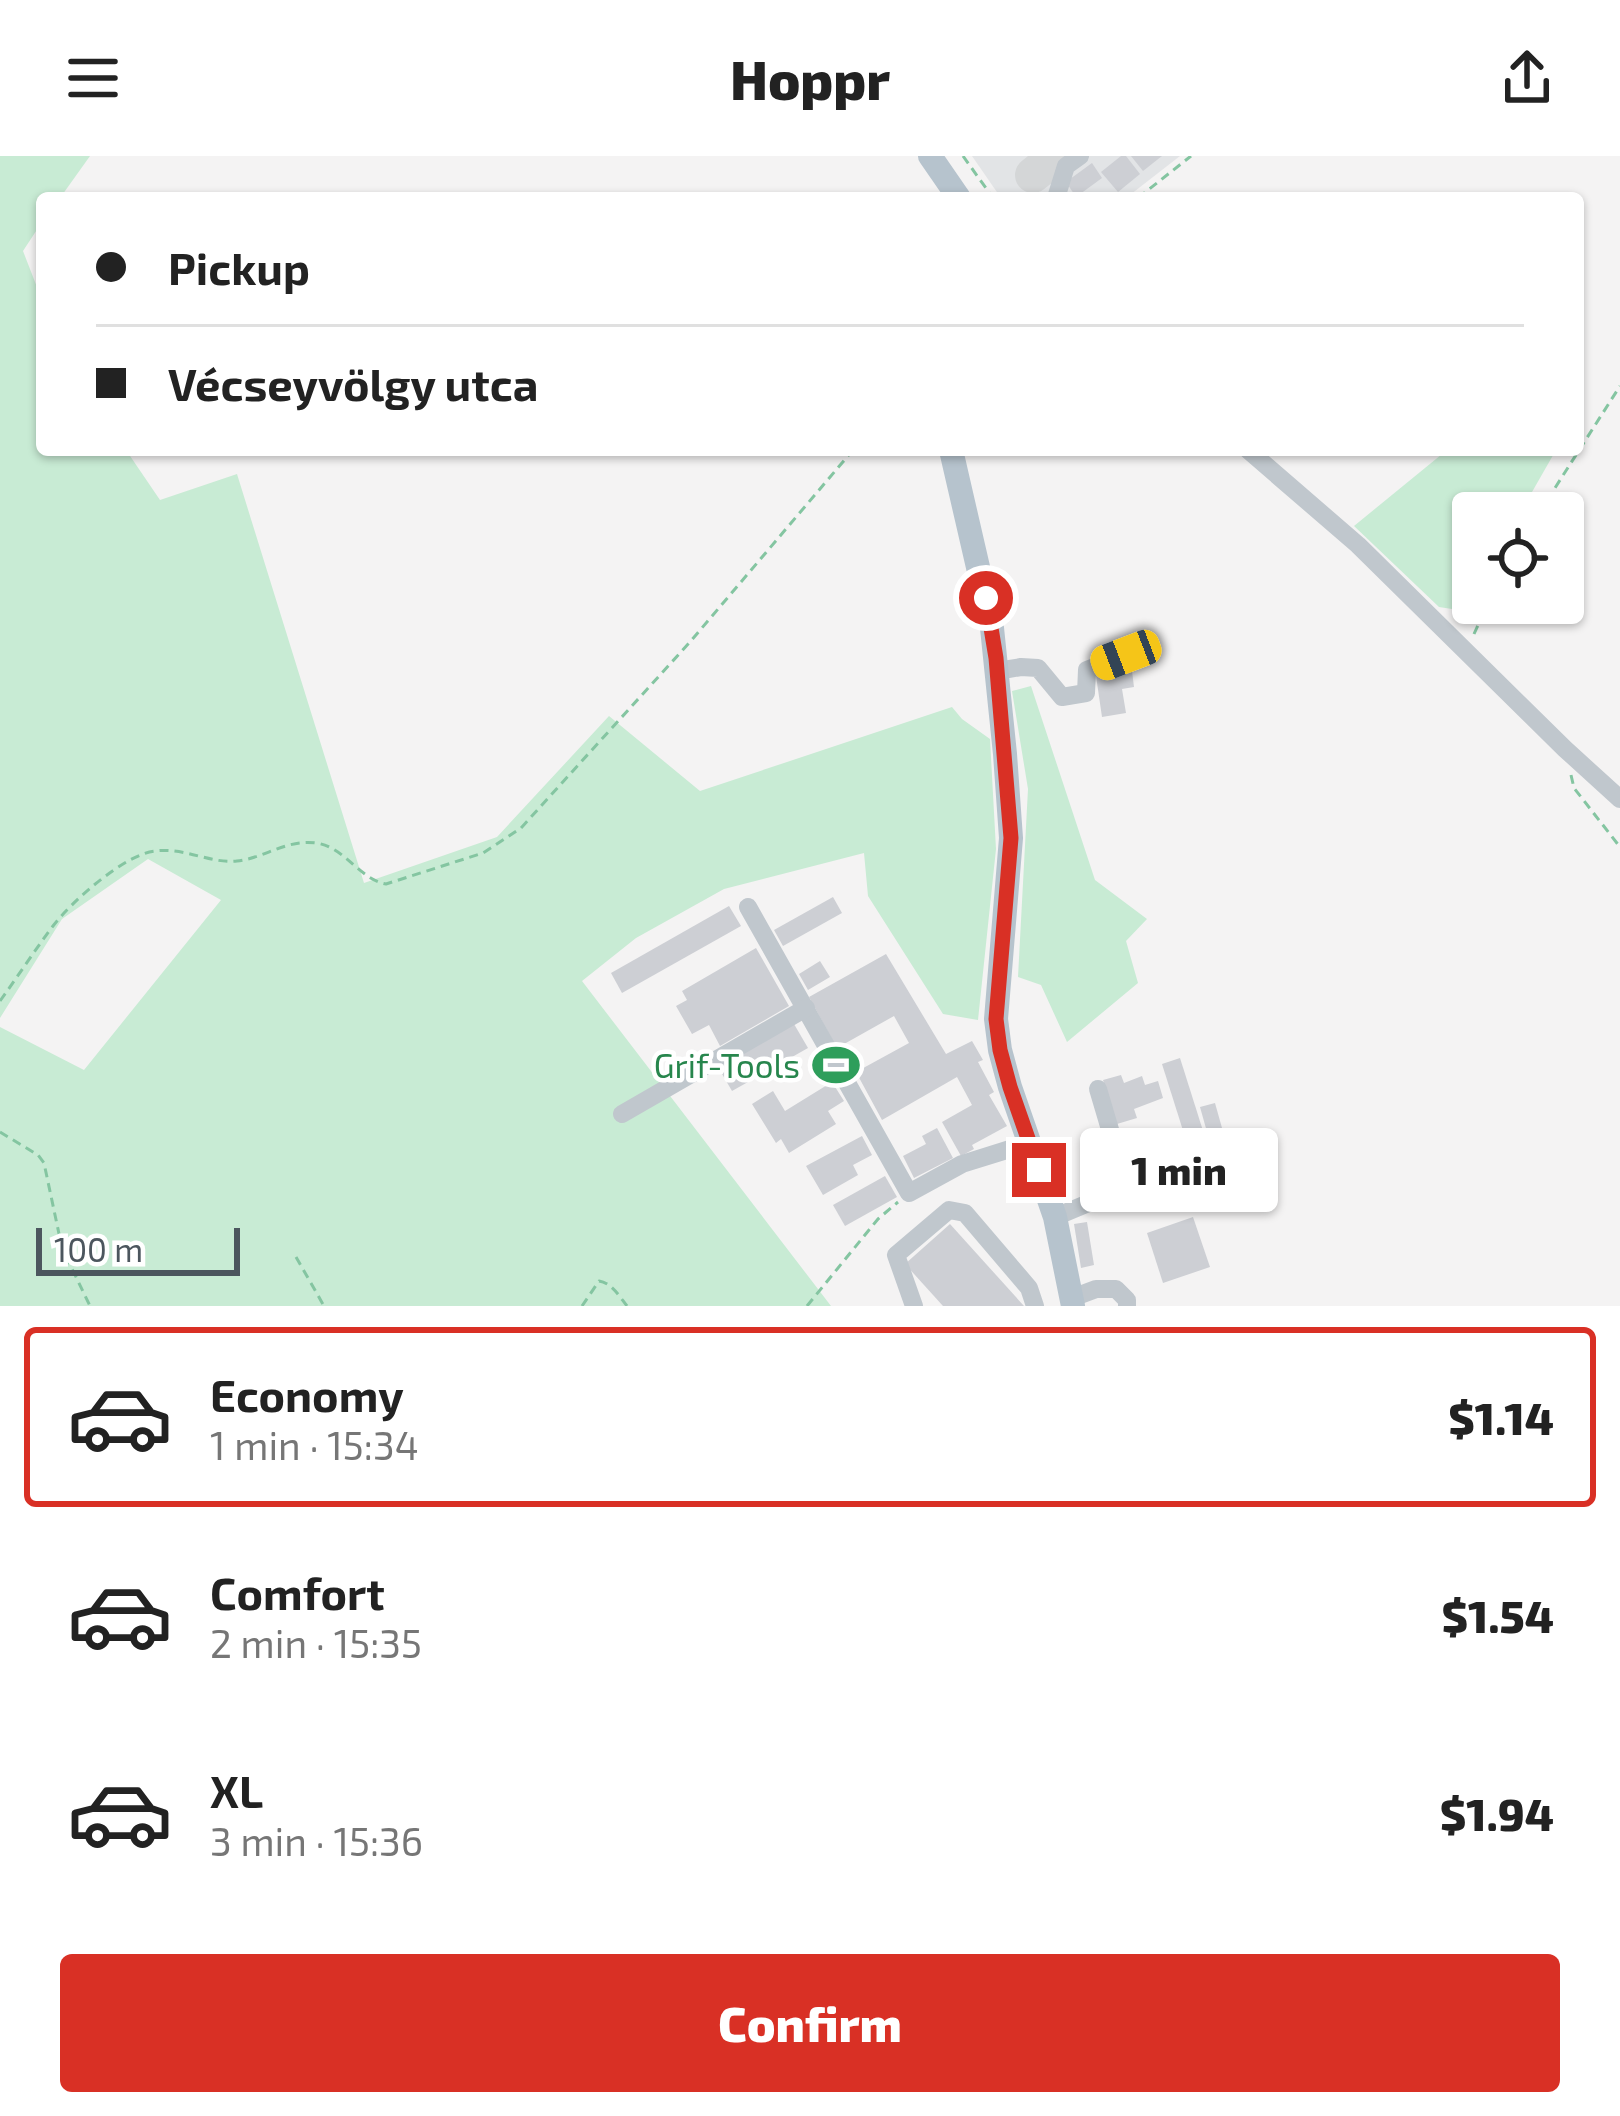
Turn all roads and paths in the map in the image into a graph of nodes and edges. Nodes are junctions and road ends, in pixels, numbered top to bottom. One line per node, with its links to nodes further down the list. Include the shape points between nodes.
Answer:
1 (930, 156): 5 (main road)
2 (963, 156): 6 (path)
3 (1081, 156): 7 (street, via 1066,166)
4 (1191, 156): 8 (path)
5 (955, 192)
6 (989, 192)
7 (1059, 192)
8 (1146, 192)
9 (1620, 386): 10 (path)
10 (1584, 442)
11 (848, 456): 24 (path, via 575,771 499,844 386,884 314,843 235,862 146,852 55,923)
12 (952, 456): 19 (main road)
13 (1255, 456): 17 (street)
14 (1575, 456): 15 (path)
15 (1552, 492)
16 (1479, 624): 17 (path)
17 (1466, 652): 20 (street)
18 (1126, 655): 19 (street, via 1087,670 1086,693 1061,697 1038,668)
19 (998, 671): 29 (main road, via 1011,838 996,1019)
20 (1565, 749): 21 (street); 22 (path, via 1574,788)
21 (1620, 799)
22 (1620, 848)
23 (748, 907): 25 (street)
24 (0, 1001)
25 (806, 1008): 27 (street); 32 (street)
26 (1098, 1089): 31 (street)
27 (622, 1114)
28 (0, 1132): 36 (path, via 44,1163 62,1248)
29 (1029, 1143): 32 (street, via 962,1164); 33 (main road)
30 (1188, 1166): 31 (street)
31 (1127, 1187): 33 (street)
32 (909, 1193): 40 (path)
33 (1055, 1216): 35 (main road)
34 (296, 1257): 37 (path)
35 (1072, 1302): 43 (street, via 1116,1288)
36 (90, 1306)
37 (324, 1306)
38 (582, 1306): 39 (path, via 606,1282)
39 (627, 1306)
40 (807, 1306)
41 (914, 1306): 42 (street, via 896,1255 949,1210 964,1214)
42 (1035, 1306)
43 (1127, 1306)

